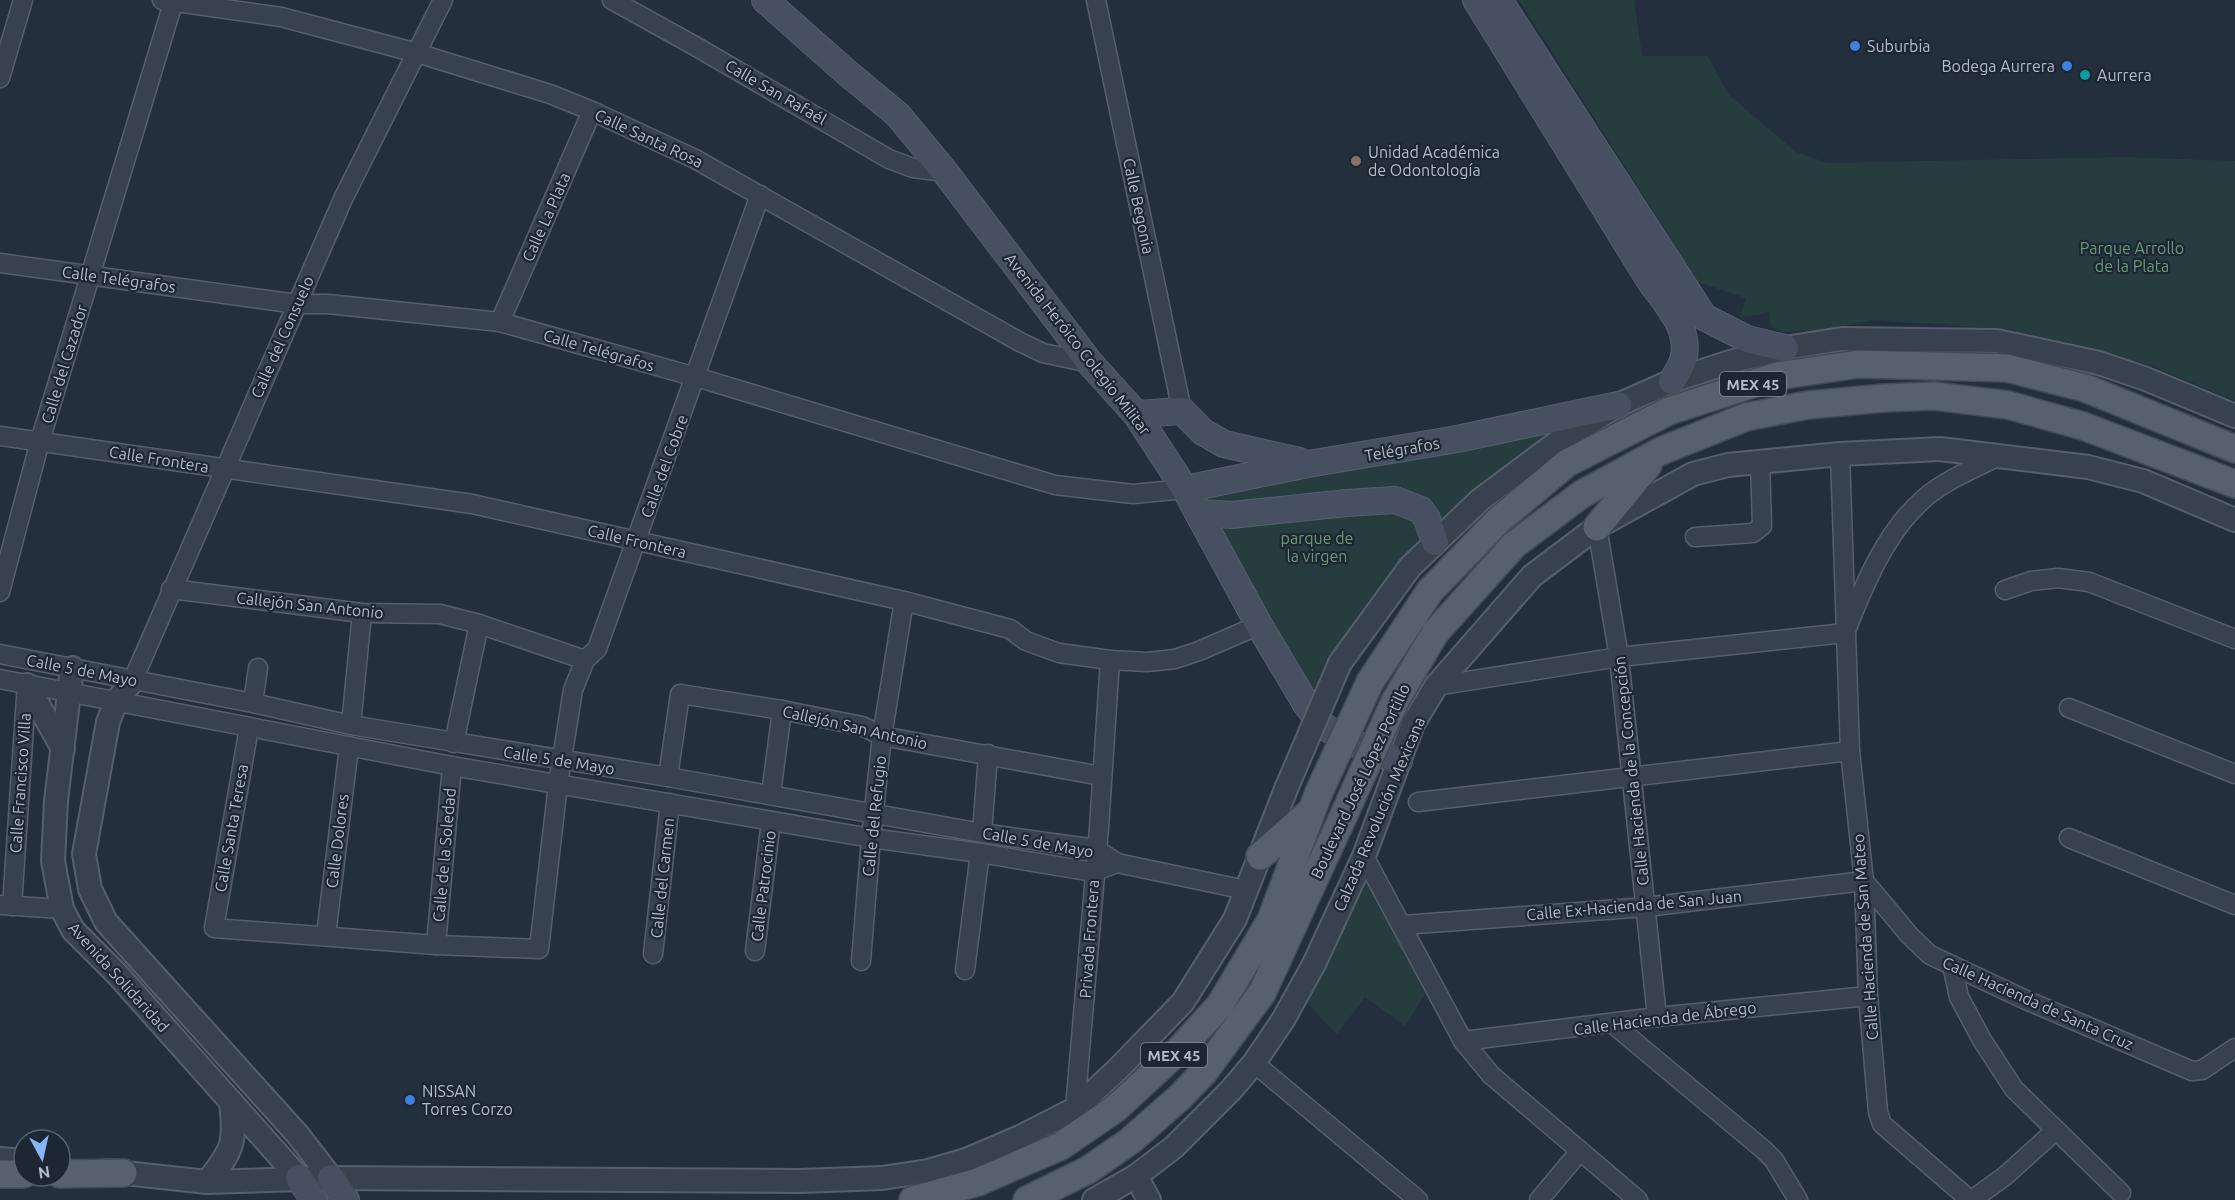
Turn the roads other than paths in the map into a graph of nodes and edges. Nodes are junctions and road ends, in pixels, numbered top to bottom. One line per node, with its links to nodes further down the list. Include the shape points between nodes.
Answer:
1 (23, 0): 10 (street)
2 (443, 0): 9 (street, Calle del Consuelo)
3 (612, 0): 12 (street, Calle San Rafaél, via 889,159 913,168)
4 (765, 0): 12 (main road, Avenida Heróico Colegio Militar, via 898,115)
5 (1096, 0): 23 (street, Calle Begonia)
6 (1476, 0): 21 (main road, via 1680,324 1685,343 1683,361)
7 (1499, 0): 18 (main road, via 1704,317 1747,339)
8 (170, 1): 9 (street, Calle Santa Rosa, via 281,17); 15 (street, Calle del Cazador)
9 (417, 53): 11 (street, Calle Santa Rosa); 16 (street, Calle del Consuelo, via 343,199)
10 (0, 78)
11 (592, 111): 13 (street, Calle Santa Rosa, via 695,159); 17 (street, Calle La Plata)
12 (945, 171): 19 (main road, Avenida Heróico Colegio Militar)
13 (760, 195): 19 (street, Calle Santa Rosa, via 1020,342 1044,353); 20 (street, Calle del Cobre)
14 (0, 263): 15 (street, Calle Telégrafos)
15 (91, 276): 16 (street, Calle Telégrafos); 27 (street, Calle del Cazador)
16 (297, 304): 17 (street, Calle Telégrafos); 34 (street, Calle del Consuelo)
17 (500, 322): 20 (street, Calle Telégrafos)
18 (1785, 348): 21 (street); 25 (street, via 1842,339 1997,341 2099,363)
19 (1090, 363): 24 (main road, Avenida Heróico Colegio Militar)
20 (696, 377): 36 (street, Calle Telégrafos, via 1055,485 1133,494); 41 (street, Calle del Cobre)
21 (1672, 381): 22 (street)
22 (1618, 405): 33 (main road, Telégrafos, via 1457,439); 42 (street, via 1558,441 1480,500)
23 (1182, 411): 24 (main road); 33 (main road, via 1203,432 1224,444)
24 (1136, 414): 36 (main road, Avenida Heróico Colegio Militar)
25 (2235, 416)
26 (0, 436): 27 (street, Calle Frontera)
27 (40, 441): 34 (street, Calle Frontera); 45 (street, Calle del Cazador)
28 (2235, 449): 85 (main road, Boulevard José López Portillo / MEX 45, bridge, via 2085,388 2007,368 1859,364 1777,376 1669,411 1567,463 1498,521 1430,591 1370,682)
29 (1661, 451): 35 (main road, Boulevard José López Portillo / MEX 45, via 1746,417 1808,405 1934,396 2008,405 2083,426); 39 (main road); 132 (main road, Boulevard José López Portillo / MEX 45, bridge, via 1582,494 1514,545 1435,633 1395,701 1262,993 1204,1072 1130,1142 1088,1170)
30 (1840, 454): 31 (street, Calzada Revolución Mexicana, via 1940,449); 32 (street, Calzada Revolución Mexicana); 50 (street, Calle Hacienda de San Mateo)
31 (1999, 456): 38 (street, Calzada Revolución Mexicana, via 2088,468 2144,481); 50 (street, Calle Hacienda de San Mateo, via 1952,479 1926,497 1904,521 1866,581)
32 (1760, 462): 39 (street, Calzada Revolución Mexicana, via 1693,474); 40 (street, via 1762,526 1753,533)
33 (1308, 464): 36 (main road, Telégrafos)
34 (224, 469): 41 (street, Calle Frontera, via 472,504); 43 (street, Calle del Consuelo)
35 (2235, 484)
36 (1185, 489): 37 (main road, Avenida Heróico Colegio Militar)
37 (1198, 513): 42 (main road, via 1231,515 1395,500 1421,510); 49 (main road, Avenida Heróico Colegio Militar)
38 (2235, 520)
39 (1597, 526): 53 (street, Calle Hacienda de la Concepción); 62 (street, Calzada Revolución Mexicana, via 1533,576)
40 (1695, 537)
41 (637, 540): 46 (street, Calle Frontera); 55 (street, Calle del Cobre, via 597,649)
42 (1435, 542): 95 (street, bridge, via 1410,567 1341,663)
43 (171, 589): 47 (street, Callejón San Antonio); 60 (street, Calle del Consuelo)
44 (2005, 590): 51 (street, via 2031,581 2058,578 2089,582)
45 (0, 592)
46 (904, 601): 56 (street, Calle Frontera, via 1010,629 1026,641 1059,653); 70 (street, Calle del Refugio)
47 (362, 613): 48 (street, Callejón San Antonio, via 440,614); 68 (street)
48 (479, 624): 55 (street, Callejón San Antonio); 71 (street)
49 (1259, 625): 56 (street, Calle Frontera, via 1175,659); 77 (main road, Avenida Heróico Colegio Militar, via 1322,725 1346,741)
50 (1845, 633): 53 (street); 74 (street, Calle Hacienda de San Mateo)
51 (2235, 639)
52 (0, 654): 54 (street, Calle 5 de Mayo)
53 (1619, 657): 62 (street); 82 (street, Calle Hacienda de la Concepción)
54 (28, 660): 57 (street, Calle 5 de Mayo); 61 (street, Calle Francisco Villa)
55 (585, 660): 76 (street, Calle del Cobre, via 573,690)
56 (1110, 660): 80 (street, Privada Frontera)
57 (72, 668): 60 (street, Calle 5 de Mayo); 63 (street, Avenida Solidaridad)
58 (258, 668): 65 (street)
59 (0, 679): 61 (street, Calle 5 de Mayo)
60 (133, 680): 64 (street, Avenida Solidaridad); 65 (street, Calle 5 de Mayo)
61 (27, 685): 63 (street, Calle 5 de Mayo); 73 (street); 101 (street, Calle Francisco Villa)
62 (1436, 686): 77 (street, Calzada Revolución Mexicana, via 1413,724)
63 (69, 692): 64 (street, Calle 5 de Mayo); 73 (street, Avenida Solidaridad)
64 (116, 702): 69 (street, Calle 5 de Mayo); 128 (street, Avenida Solidaridad, via 108,722 84,854 90,889 106,922 298,1135)
65 (253, 703): 68 (street, Calle 5 de Mayo)
66 (2069, 708): 79 (street)
67 (782, 710): 70 (street, Callejón San Antonio, via 862,726); 81 (street, Callejón San Antonio, via 680,694); 84 (street)
68 (351, 725): 71 (street, Calle 5 de Mayo)
69 (249, 728): 72 (street, Calle 5 de Mayo); 106 (street, Calle Santa Teresa, via 214,928)
70 (882, 736): 75 (street, Callejón San Antonio); 88 (street, Calle del Refugio)
71 (454, 743): 76 (street, Calle 5 de Mayo)
72 (349, 747): 78 (street, Calle 5 de Mayo); 106 (street, Calle Dolores)
73 (63, 749): 104 (street, Avenida Solidaridad, via 53,861)
74 (1850, 751): 82 (street); 99 (street, Calle Hacienda de San Mateo)
75 (988, 754): 80 (street, Callejón San Antonio); 90 (street)
76 (561, 760): 81 (street, Calle 5 de Mayo); 83 (street, Calle del Cobre)
77 (1400, 761): 96 (street, Calzada Revolución Mexicana)
78 (452, 766): 83 (street, Calle 5 de Mayo); 107 (street, Calle de la Soledad)
79 (2235, 774)
80 (1101, 776): 93 (street, Privada Frontera)
81 (668, 777): 84 (street, Calle 5 de Mayo)
82 (1633, 777): 86 (street); 103 (street, Calle Hacienda de la Concepción)
83 (558, 784): 87 (street, Calle 5 de Mayo); 107 (street, Calle del Cobre, via 539,949)
84 (771, 794): 88 (street, Calle 5 de Mayo)
85 (1316, 801): 95 (main road); 135 (main road, Boulevard José López Portillo / MEX 45, via 1271,920 1220,1005 1166,1063 1116,1109 1061,1146 978,1182)
86 (1418, 802)
87 (670, 803): 89 (street, Calle 5 de Mayo); 109 (street, Calle del Carmen)
88 (874, 813): 90 (street, Calle 5 de Mayo); 91 (street, Calle del Refugio)
89 (771, 821): 91 (street, Calle 5 de Mayo); 108 (street, Calle Patrocinio)
90 (982, 833): 93 (street, Calle 5 de Mayo)
91 (871, 838): 94 (street, Calle 5 de Mayo); 110 (street, Calle del Refugio)
92 (2069, 838): 102 (street)
93 (1096, 849): 97 (street, Calle 5 de Mayo); 98 (street, Privada Frontera)
94 (980, 853): 98 (street, Calle 5 de Mayo); 112 (street)
95 (1260, 856): 100 (street)
96 (1364, 856): 105 (street); 118 (street, Calzada Revolución Mexicana, via 1314,964)
97 (1117, 864): 98 (street, Calle 5 de Mayo); 100 (street, Calle 5 de Mayo)
98 (1094, 872): 120 (street, Privada Frontera)
99 (1864, 881): 103 (street, Calle Ex-Hacienda de San Juan); 111 (street, Calle Hacienda de Santa Cruz, via 1910,936 1930,955); 113 (street, Calle Hacienda de San Mateo)
100 (1246, 890): 120 (street, via 1236,919 1183,1002)
101 (6, 905): 104 (street)
102 (2235, 905)
103 (1646, 907): 105 (street, Calle Ex-Hacienda de San Juan); 114 (street, Calle Hacienda de la Concepción)
104 (62, 909): 119 (street, Avenida Solidaridad, via 74,930)
105 (1403, 925): 116 (street)
106 (326, 935): 107 (street)
107 (436, 945)
108 (755, 951)
109 (653, 954)
110 (861, 961)
111 (1952, 965): 117 (street, Calle Hacienda de Santa Cruz, via 2192,1071 2202,1070); 121 (street, via 1959,997 1982,1040 2014,1089)
112 (965, 970)
113 (1868, 996): 114 (street, Calle Hacienda de Ábrego); 141 (street, Calle Hacienda de San Mateo, via 1882,1124)
114 (1657, 1017): 115 (street, Calle Hacienda de Ábrego)
115 (1613, 1024): 116 (street, Calle Hacienda de Ábrego); 140 (street, via 1764,1150)
116 (1463, 1041): 122 (street, via 1491,1076)
117 (2235, 1048)
118 (1254, 1063): 126 (street, Calzada Revolución Mexicana, via 1174,1147); 137 (street)
119 (231, 1102): 127 (street, Avenida Solidaridad); 129 (street, via 235,1134 225,1159)
120 (1075, 1109): 128 (street, via 966,1160 882,1178 701,1182)
121 (2056, 1130): 130 (street); 141 (street, via 2005,1176)
122 (1580, 1151): 138 (street); 139 (street)
123 (72, 1167): 124 (street)
124 (123, 1173): 125 (main road); 129 (street)
125 (72, 1174)
126 (1136, 1176): 131 (street, Calzada Revolución Mexicana); 136 (street)
127 (299, 1178): 128 (street); 129 (street); 133 (main road, Avenida Solidaridad)
128 (331, 1178): 134 (main road, Avenida Solidaridad)
129 (207, 1182)
130 (2121, 1193)
131 (1106, 1198)
132 (1031, 1199)
133 (314, 1200)
134 (346, 1200)
135 (913, 1200)
136 (1149, 1200)
137 (1418, 1200)
138 (1539, 1200)
139 (1638, 1200)
140 (1798, 1200)
141 (1971, 1200)

